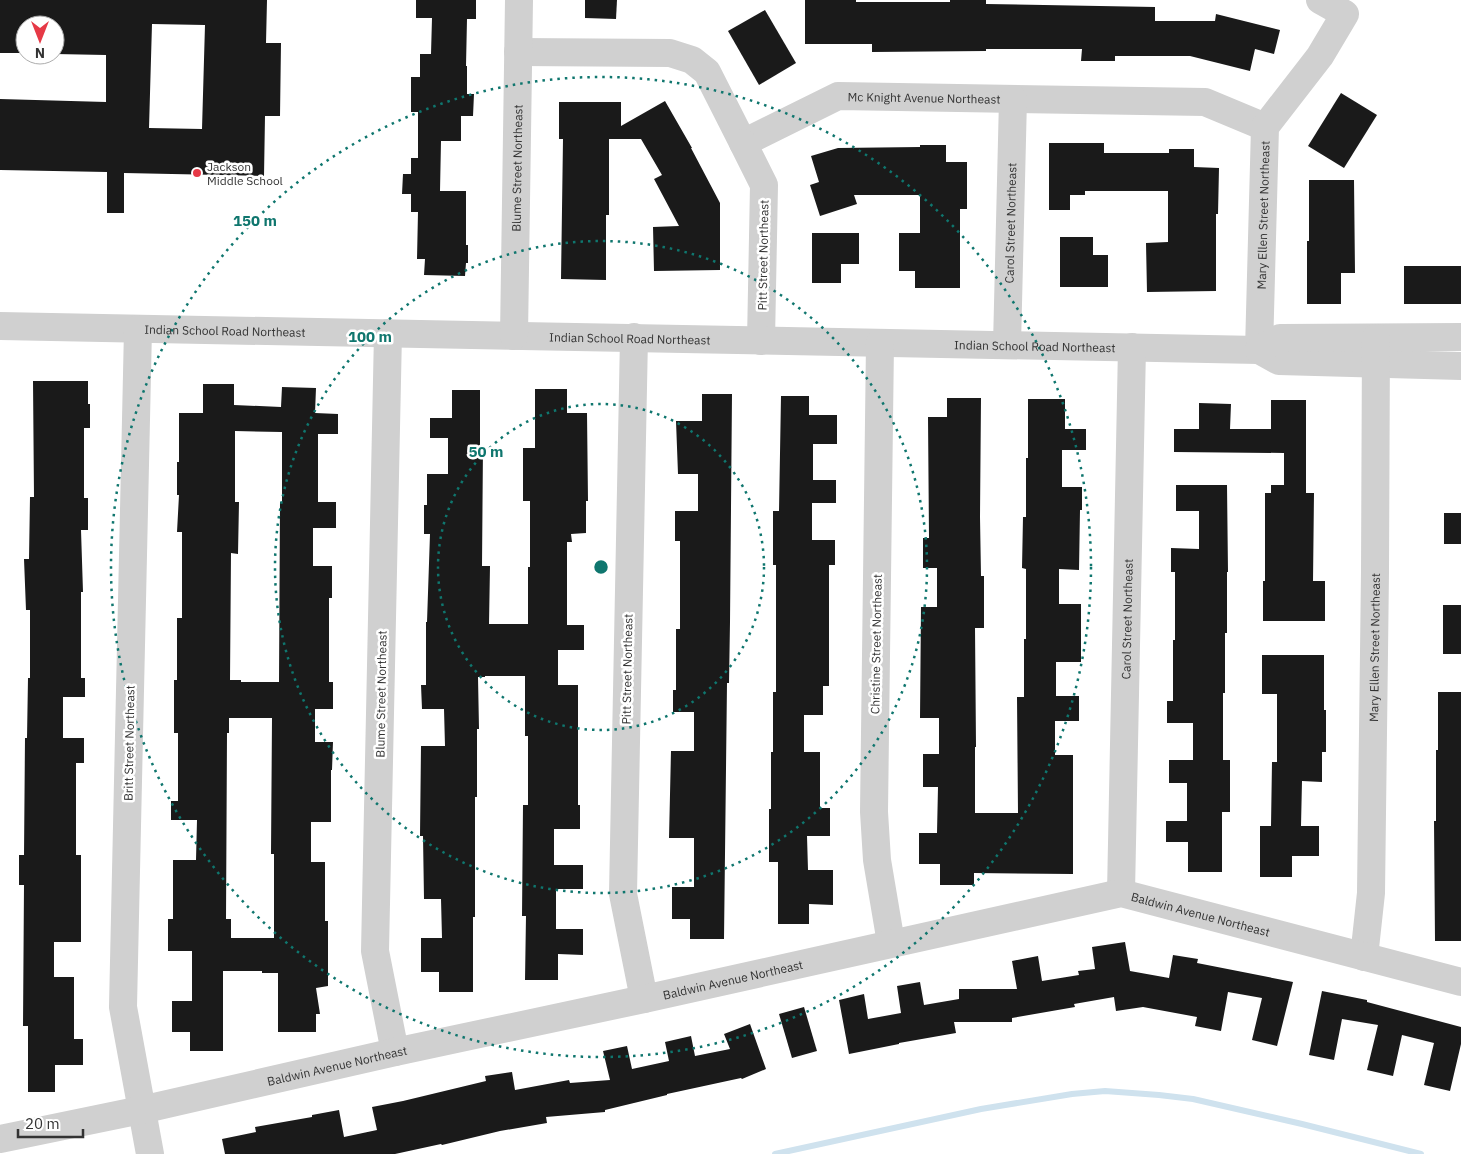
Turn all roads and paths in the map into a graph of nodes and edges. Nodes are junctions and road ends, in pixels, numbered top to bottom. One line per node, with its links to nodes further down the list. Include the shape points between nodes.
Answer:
1 (519, 0): 3 (street, Blume Street Northeast)
2 (1320, 0): 5 (street, Mary Ellen Street Northeast, via 1345,14 1320,56)
3 (518, 52): 6 (street, via 670,54 692,60 707,72); 10 (street, Blume Street Northeast)
4 (1013, 99): 5 (street, Mc Knight Avenue Northeast, via 1205,102); 6 (street, Mc Knight Avenue Northeast, via 838,96); 15 (street, Carol Street Northeast)
5 (1265, 127): 17 (street, Mary Ellen Street Northeast)
6 (743, 143): 13 (street, Pitt Street Northeast, via 764,185)
7 (0, 326): 8 (street, Indian School Road Northeast)
8 (138, 329): 9 (street, Indian School Road Northeast); 26 (street, Britt Street Northeast, via 123,1008)
9 (388, 333): 10 (street, Indian School Road Northeast); 25 (street, Blume Street Northeast, via 375,951)
10 (514, 336): 11 (street, Indian School Road Northeast)
11 (634, 337): 13 (street, Indian School Road Northeast); 24 (street, Pitt Street Northeast, via 623,894)
12 (1461, 338): 18 (street, Indian School Road Northeast)
13 (761, 341): 14 (street, Indian School Road Northeast)
14 (880, 343): 15 (street, Indian School Road Northeast); 21 (street, Christine Street Northeast, via 874,812 877,860)
15 (1007, 345): 16 (street, Indian School Road Northeast)
16 (1132, 347): 17 (street, Indian School Road Northeast); 20 (street, Carol Street Northeast)
17 (1259, 350): 18 (street, Indian School Road Northeast, via 1279,361)
18 (1375, 351): 19 (street, Indian School Road Northeast); 22 (street, Mary Ellen Street Northeast, via 1370,893)
19 (1461, 366)
20 (1121, 893): 21 (street, Baldwin Avenue Northeast); 22 (street, Baldwin Avenue Northeast)
21 (891, 943): 24 (street, Baldwin Avenue Northeast)
22 (1364, 957): 23 (street, Baldwin Avenue Northeast)
23 (1461, 982)
24 (644, 999): 25 (street, Baldwin Avenue Northeast)
25 (395, 1052): 26 (street, Baldwin Avenue Northeast)
26 (141, 1110): 27 (street, Baldwin Avenue Northeast); 28 (street, Britt Street Northeast)
27 (0, 1139)
28 (150, 1154)

